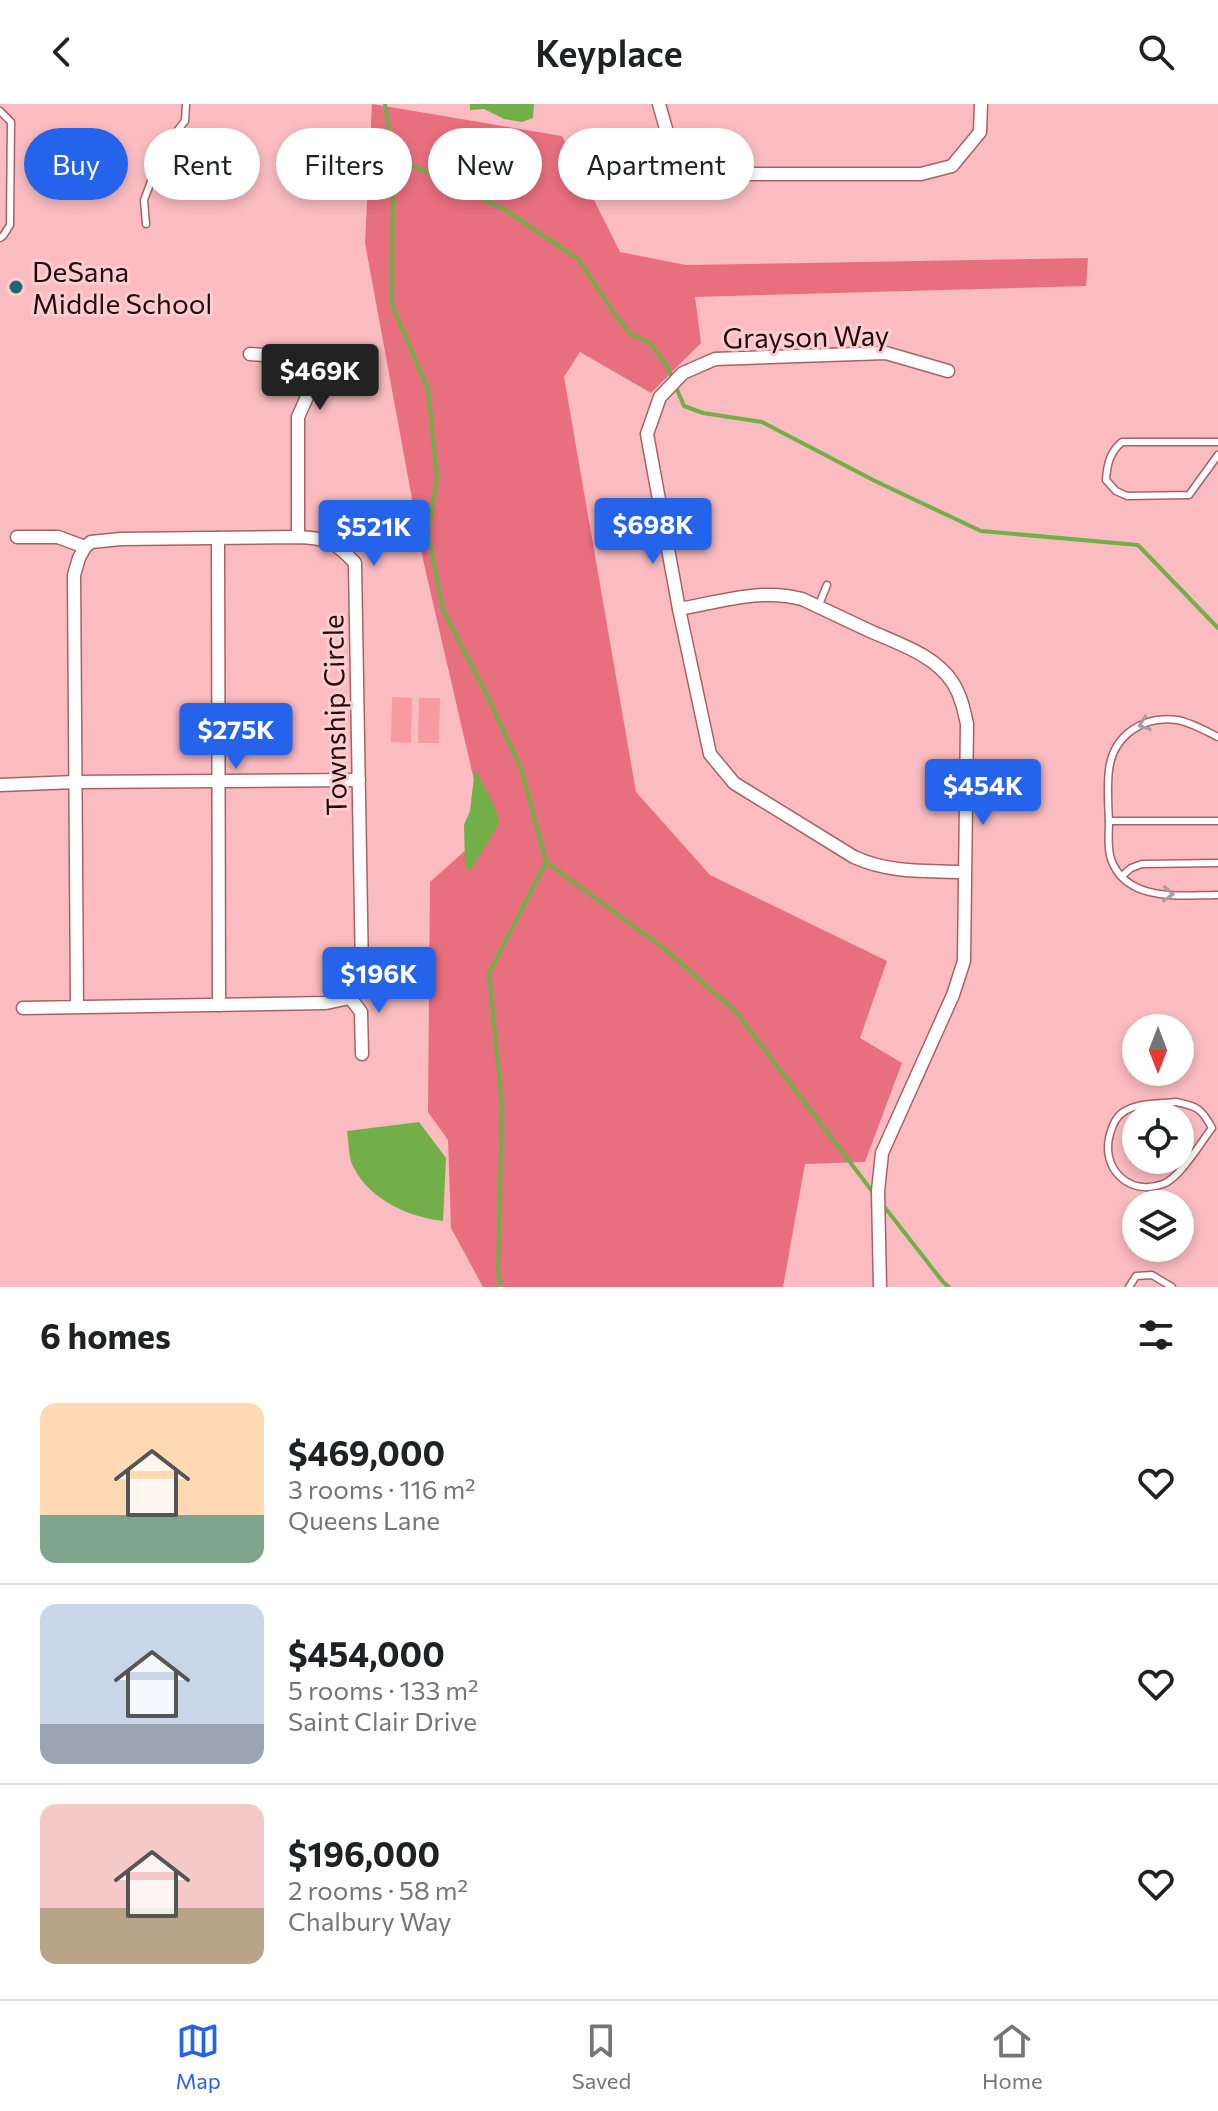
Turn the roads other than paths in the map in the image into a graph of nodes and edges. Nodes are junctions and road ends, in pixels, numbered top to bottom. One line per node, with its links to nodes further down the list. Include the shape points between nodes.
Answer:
1 (186, 104): 7 (lane, via 185,121 164,147 144,200)
2 (659, 104): 5 (street)
3 (981, 104): 6 (street, via 980,132 952,166 921,174)
4 (0, 111): 8 (lane, via 11,122 11,137 10,225)
5 (666, 128)
6 (754, 174)
7 (146, 224)
8 (0, 238)
9 (250, 354): 14 (street, via 289,357 307,397 298,417)
10 (948, 371): 19 (street, Grayson Way, via 886,353 715,359 683,373 660,397 647,434)
11 (1218, 442): 12 (lane, via 1122,442 1107,463 1106,480 1127,496 1189,495)
12 (1218, 455)
13 (17, 537): 16 (street, via 58,537)
14 (298, 537): 15 (street, Township Circle); 21 (street, Township Circle, via 339,545 355,563)
15 (218, 538): 16 (street, Township Circle, via 121,539); 22 (street)
16 (85, 547): 23 (street, via 74,575)
17 (827, 585): 18 (lane)
18 (818, 607): 19 (street, via 772,594); 28 (street, via 918,653 953,682 967,724)
19 (679, 609): 28 (street, Grayson Way, via 710,754 734,783 868,864)
20 (1218, 737): 25 (lane, one-way to 25, via 1180,720 1156,719 1131,728 1109,767)
21 (359, 780): 22 (street); 31 (street, Township Circle, via 362,974)
22 (218, 781): 23 (street); 32 (street)
23 (75, 782): 24 (street); 33 (street)
24 (0, 785)
25 (1109, 821): 26 (lane); 29 (lane, via 1112,863)
26 (1218, 821)
27 (1218, 863): 29 (lane, via 1142,864)
28 (964, 872): 37 (street, via 960,978 882,1153)
29 (1122, 876): 30 (lane, one-way to 30, via 1147,892)
30 (1218, 895)
31 (348, 995): 32 (street, via 326,1003); 35 (street, via 361,1012)
32 (219, 1005): 33 (street)
33 (77, 1007): 34 (street)
34 (23, 1008)
35 (362, 1054)
36 (1215, 1128): 36 (lane, via 1194,1106 1137,1105 1120,1114 1112,1126 1108,1159 1127,1183 1164,1184)
37 (880, 1287)
38 (1129, 1287): 39 (lane, via 1136,1276 1152,1275)
39 (1172, 1287)

